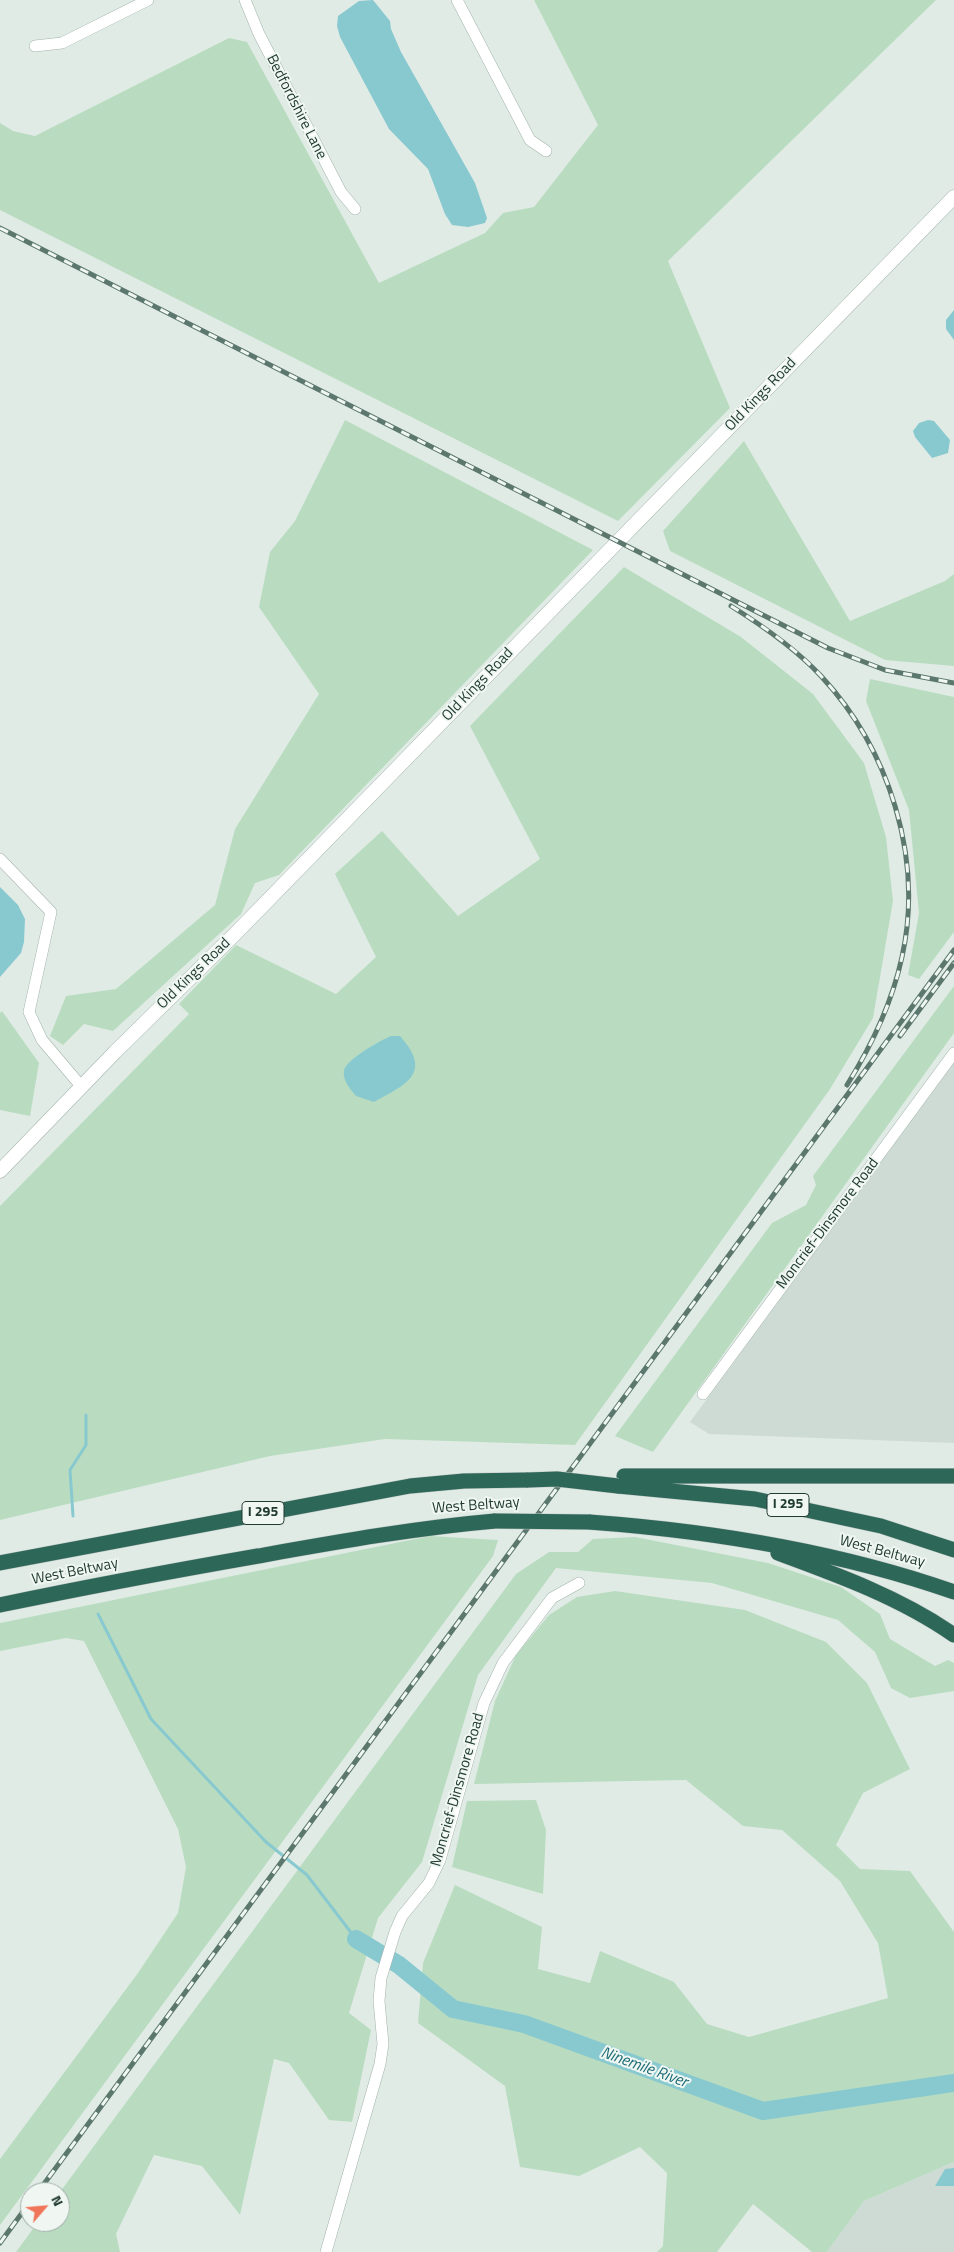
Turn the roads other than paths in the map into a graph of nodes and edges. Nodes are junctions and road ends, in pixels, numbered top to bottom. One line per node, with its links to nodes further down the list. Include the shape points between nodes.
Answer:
1 (148, 0): 4 (street, via 62,43)
2 (245, 0): 7 (street, Bedfordshire Lane, via 259,34 336,183)
3 (457, 0): 5 (street, via 530,140)
4 (36, 46)
5 (546, 151)
6 (954, 197): 10 (street, Old Kings Road, via 244,925)
7 (355, 209)
8 (0, 859): 10 (street, via 51,912 29,1012 42,1040)
9 (954, 1053): 12 (street, Moncrief-Dinsmore Road)
10 (81, 1086): 11 (street, Old Kings Road)
11 (0, 1171)
12 (703, 1394)
13 (954, 1476): 14 (highway)
14 (621, 1481): 16 (highway, West Beltway / I 295, via 756,1499 882,1526); 17 (highway, West Beltway / I 295, bridge, via 464,1481 410,1486)
15 (738, 1540): 19 (highway, West Beltway, via 818,1553 915,1578); 20 (highway, West Beltway, bridge, via 664,1527 589,1522 495,1521 432,1526); 21 (highway, via 820,1568 890,1598)
16 (954, 1550)
17 (0, 1563)
18 (579, 1583): 22 (street, Moncrief-Dinsmore Road, via 552,1598 516,1644 493,1681 440,1860 429,1883 402,1916 395,1932 381,1978 379,2001 383,2044 380,2064)
19 (954, 1592)
20 (0, 1604)
21 (954, 1635)
22 (326, 2252)

